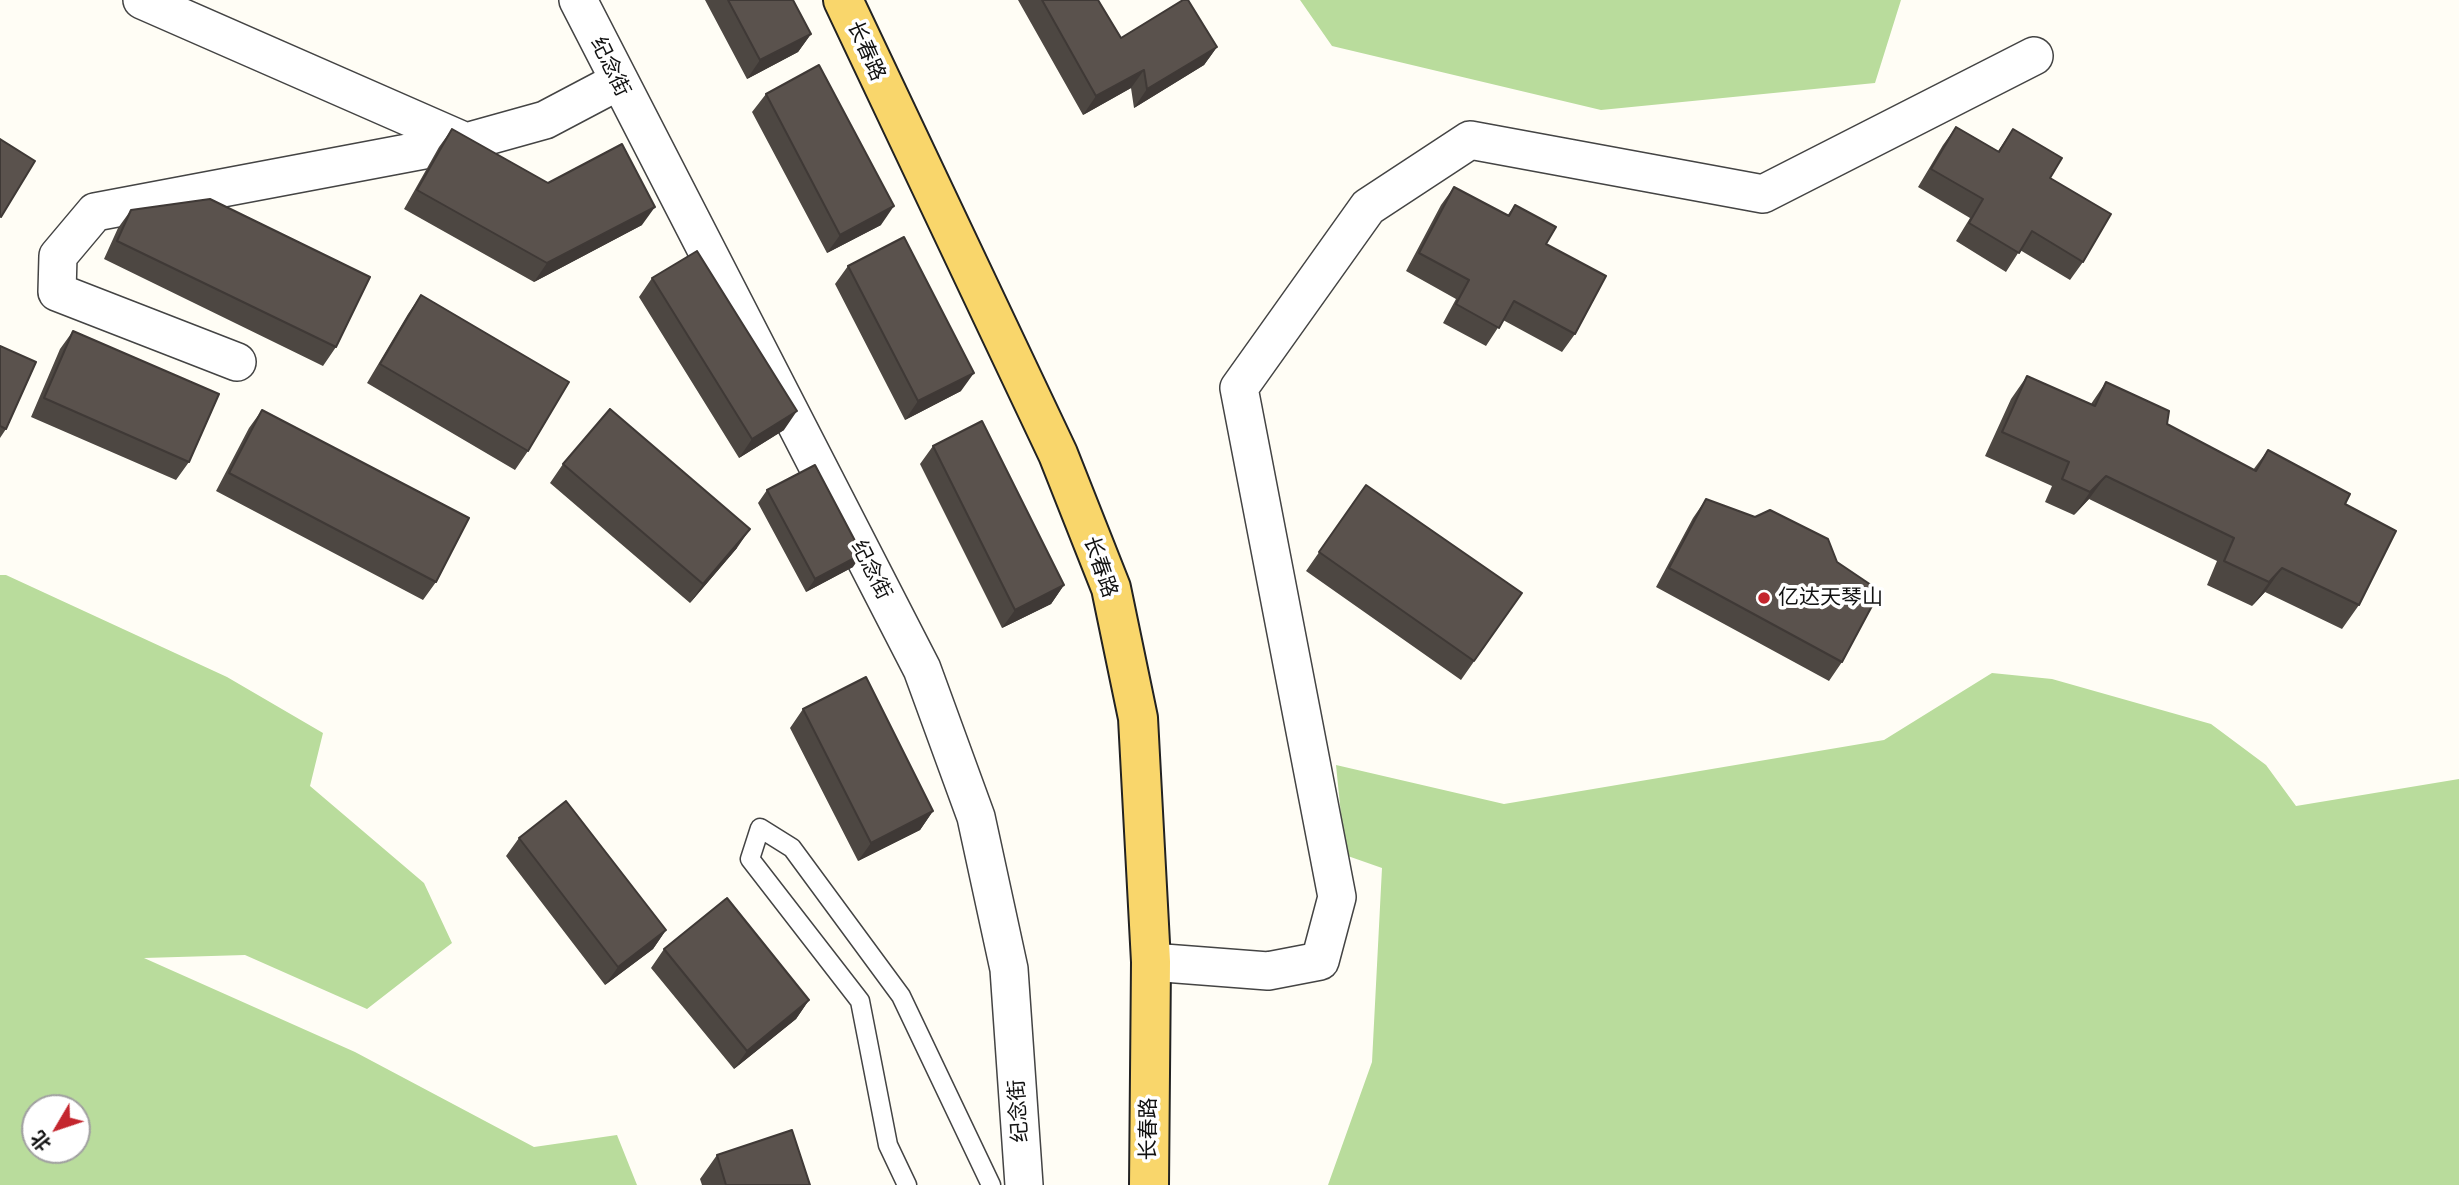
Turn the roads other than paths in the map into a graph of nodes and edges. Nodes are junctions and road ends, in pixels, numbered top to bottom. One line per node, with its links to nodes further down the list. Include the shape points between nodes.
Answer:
1 (142, 0): 6 (street)
2 (578, 0): 5 (street, 纪念街)
3 (843, 0): 8 (main road, 长春路, via 1058,454 1111,588 1138,718)
4 (2034, 56): 8 (street, via 1763,194 1470,140 1368,207 1239,388 1337,897 1320,961 1268,971)
5 (617, 82): 6 (street, via 545,120); 11 (street, 纪念街, via 927,681 976,817 1009,968)
6 (466, 142): 7 (street, via 95,212 58,256 57,292)
7 (237, 362)
8 (1151, 962): 12 (main road, 长春路)
9 (907, 1185): 10 (lane, via 888,1145 860,1001 750,859 760,828 792,848 901,996)
10 (991, 1185)
11 (1024, 1185)
12 (1149, 1185)

